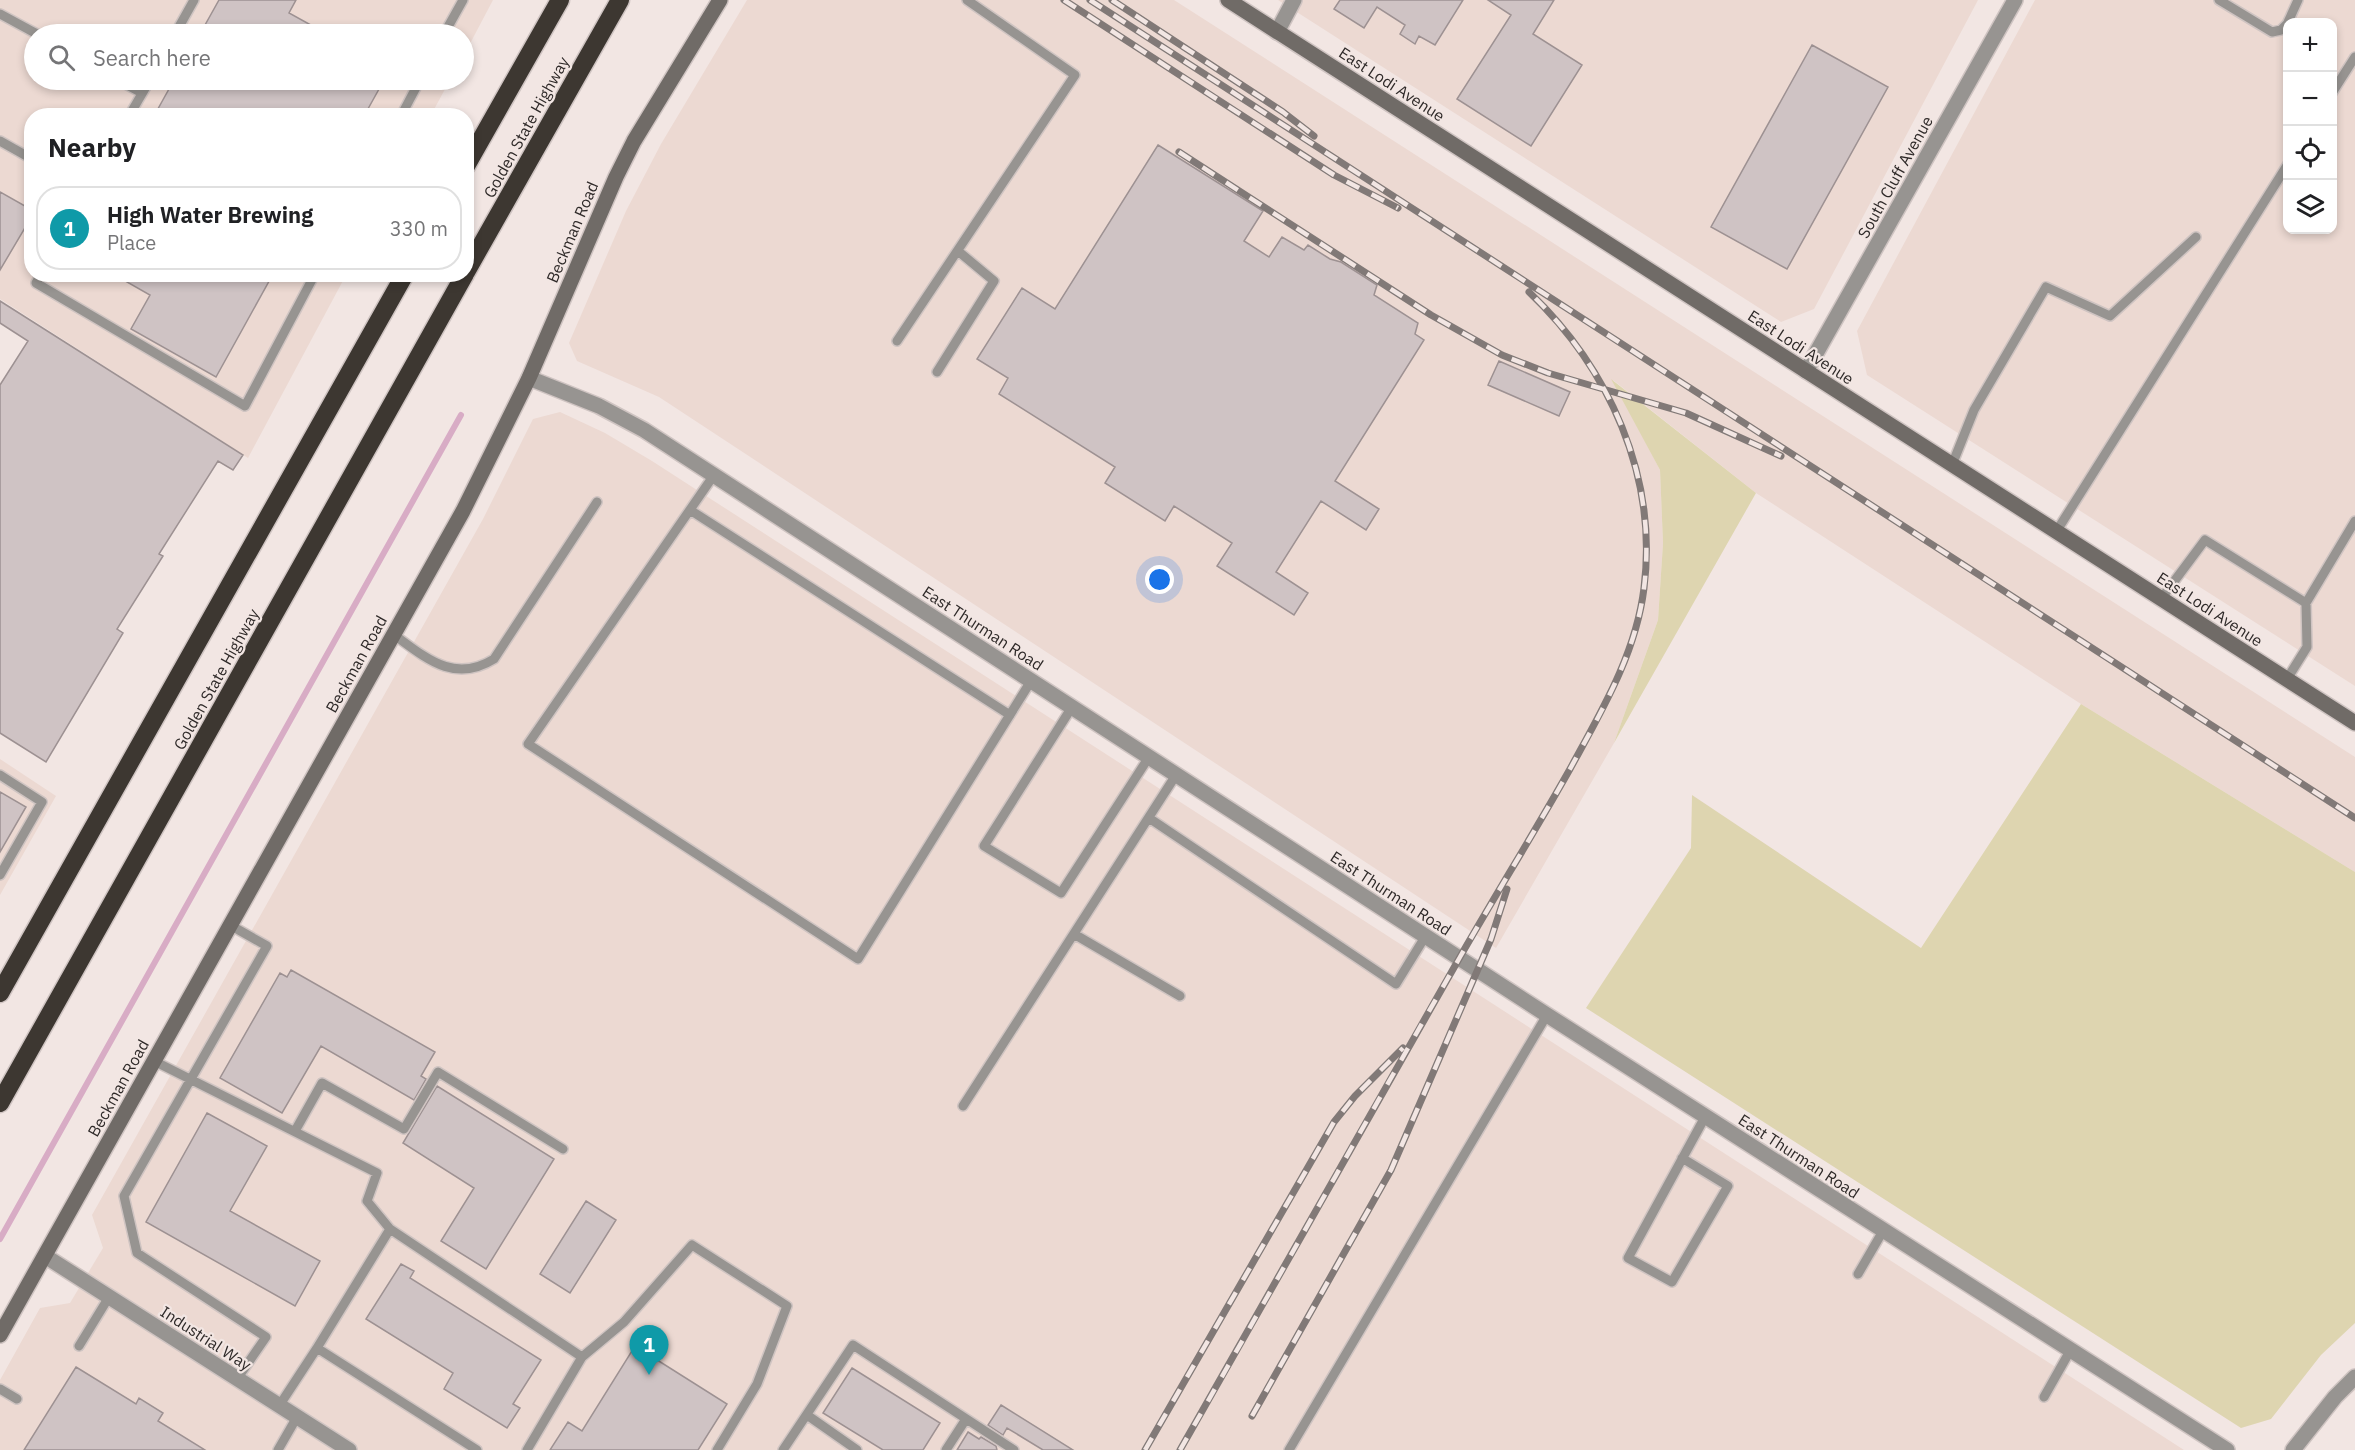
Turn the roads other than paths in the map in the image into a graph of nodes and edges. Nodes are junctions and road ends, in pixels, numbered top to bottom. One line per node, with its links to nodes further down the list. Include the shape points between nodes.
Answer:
1 (194, 0): 14 (lane)
2 (463, 0): 15 (lane)
3 (560, 0): 28 (highway, Golden State Highway)
4 (620, 0): 33 (highway, Golden State Highway)
5 (720, 0): 41 (street, Beckman Road, via 634,141)
6 (967, 0): 32 (lane, via 1075,75)
7 (1228, 0): 18 (street, East Lodi Avenue)
8 (1294, 0): 18 (street)
9 (2015, 0): 39 (street, South Cluff Avenue)
10 (2298, 0): 13 (lane)
11 (2222, 1): 17 (lane, via 2272,32)
12 (0, 14): 16 (lane)
13 (2290, 18)
14 (181, 24)
15 (450, 24)
16 (24, 27)
17 (2283, 28)
18 (1277, 32): 39 (street, East Lodi Avenue)
19 (2355, 57): 20 (lane)
20 (2337, 85)
21 (136, 90): 24 (lane)
22 (144, 90): 24 (lane)
23 (415, 90): 26 (lane)
24 (142, 93): 25 (lane)
25 (134, 108)
26 (405, 108)
27 (0, 141): 29 (lane)
28 (474, 152)
29 (24, 154)
30 (2283, 172): 47 (lane)
31 (2196, 237): 42 (lane, via 2110,316 2046,287 1974,410)
32 (957, 251): 38 (lane); 40 (lane, via 994,281)
33 (474, 259)
34 (37, 282): 35 (lane, via 245,406)
35 (311, 282)
36 (400, 282): 64 (highway, Golden State Highway)
37 (461, 282): 69 (highway, Golden State Highway)
38 (897, 341)
39 (1806, 371): 42 (street, East Lodi Avenue)
40 (937, 372)
41 (529, 378): 43 (street, East Thurman Road, via 599,406); 50 (street, Beckman Road, via 463,511)
42 (1952, 465): 47 (street, East Lodi Avenue)
43 (714, 475): 45 (lane); 52 (street, East Thurman Road)
44 (597, 502): 50 (lane, via 494,659 469,670 440,666)
45 (690, 510): 54 (lane); 54 (lane, via 528,744 858,959)
46 (2355, 520): 49 (lane)
47 (2056, 532): 48 (street, East Lodi Avenue)
48 (2161, 599): 49 (lane, via 2205,540); 51 (street, East Lodi Avenue)
49 (2306, 603): 51 (lane, via 2307,647)
50 (393, 634): 61 (street, Beckman Road)
51 (2287, 680): 55 (street, East Lodi Avenue)
52 (1031, 681): 53 (street, East Thurman Road); 54 (lane)
53 (1072, 707): 56 (street, East Thurman Road); 56 (lane, via 984,846 1062,893)
54 (1010, 715)
55 (2355, 723)
56 (1149, 757): 57 (street, East Thurman Road)
57 (1176, 775): 59 (lane); 63 (street, East Thurman Road)
58 (0, 776): 60 (lane, via 42,802)
59 (1149, 818): 62 (lane); 63 (lane, via 1396,984)
60 (0, 875)
61 (230, 925): 67 (street, Beckman Road); 68 (lane, via 267,946)
62 (1074, 934): 65 (lane); 70 (lane)
63 (1425, 937): 66 (street, East Thurman Road)
64 (0, 993)
65 (1180, 996)
66 (1546, 1015): 71 (street, East Thurman Road); 103 (lane)
67 (154, 1061): 68 (lane); 77 (street, Beckman Road)
68 (189, 1079): 72 (lane); 86 (lane, via 124,1196 137,1253 266,1337)
69 (0, 1103)
70 (963, 1106)
71 (1705, 1117): 74 (lane); 76 (street, East Thurman Road)
72 (295, 1131): 73 (lane, via 322,1083 404,1129 438,1072); 75 (lane, via 378,1173 367,1201)
73 (563, 1149)
74 (1683, 1158): 74 (lane, via 1728,1186 1672,1282 1628,1258)
75 (390, 1229): 82 (lane); 84 (lane)
76 (1882, 1231): 78 (lane); 83 (street, East Thurman Road)
77 (45, 1256): 79 (street, Industrial Way); 80 (street, Beckman Road)
78 (1858, 1274)
79 (109, 1297): 81 (lane); 86 (street, Industrial Way)
80 (0, 1335)
81 (79, 1346)
82 (317, 1348): 90 (lane); 97 (lane)
83 (2070, 1351): 88 (lane); 104 (street, East Thurman Road)
84 (582, 1357): 98 (lane); 99 (lane, via 624,1322 692,1245 787,1306 757,1384)
85 (2355, 1377): 105 (street)
86 (237, 1379): 90 (street, Industrial Way)
87 (0, 1389): 89 (lane)
88 (2044, 1397)
89 (17, 1399)
90 (279, 1406): 92 (street, Industrial Way)
91 (807, 1415): 93 (lane, via 853,1345); 100 (lane); 101 (lane)
92 (297, 1417): 95 (lane); 96 (street, Industrial Way)
93 (966, 1419): 94 (lane); 102 (lane)
94 (1009, 1449)
95 (278, 1450)
96 (349, 1450)
97 (477, 1450)
98 (527, 1450)
99 (717, 1450)
100 (783, 1450)
101 (856, 1450)
102 (946, 1450)
103 (1288, 1450)
104 (2227, 1450)
105 (2293, 1450)

